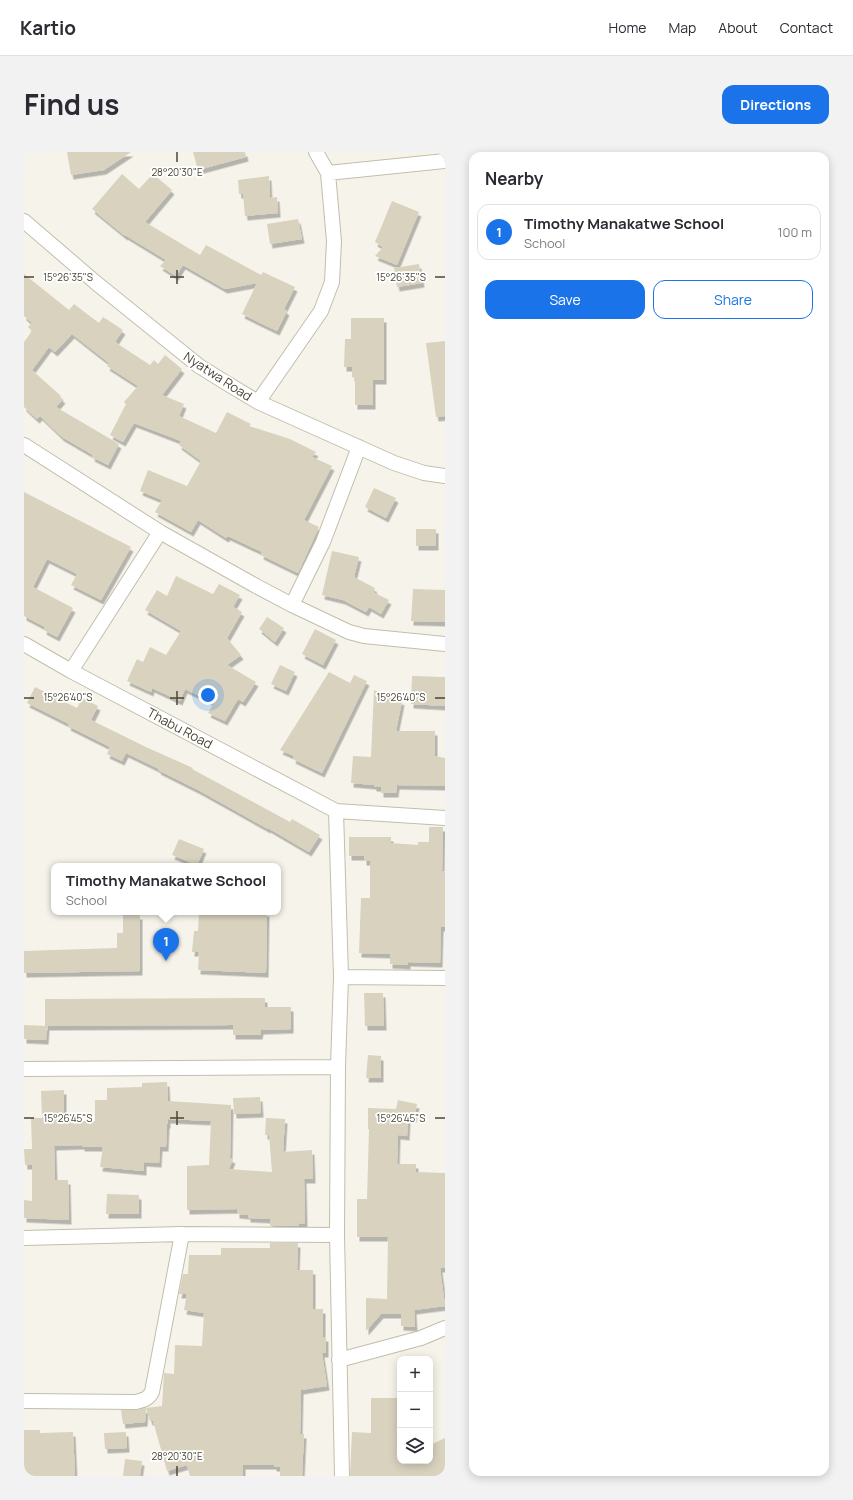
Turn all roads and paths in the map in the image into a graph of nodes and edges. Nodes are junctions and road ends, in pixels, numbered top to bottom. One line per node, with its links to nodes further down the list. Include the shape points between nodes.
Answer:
1 (316, 152): 3 (street)
2 (445, 160): 3 (street)
3 (328, 173): 5 (street, via 334,241 332,282 321,311)
4 (24, 221): 5 (street, Nyatwa Road, via 199,366)
5 (258, 402): 7 (street, Nyatwa Road)
6 (24, 445): 9 (street)
7 (359, 447): 8 (street, Nyatwa Road, via 424,474); 10 (street, via 323,542)
8 (445, 476)
9 (160, 532): 10 (street); 13 (street)
10 (292, 605): 12 (street, via 364,636)
11 (24, 644): 13 (street, Thabu Road)
12 (445, 644)
13 (71, 670): 14 (street, Thabu Road)
14 (336, 811): 15 (street); 16 (street)
15 (445, 818)
16 (341, 977): 17 (street); 18 (street)
17 (445, 978)
18 (338, 1067): 19 (street); 21 (street)
19 (24, 1069)
20 (182, 1234): 21 (street); 22 (street); 25 (street, via 149,1397 136,1402)
21 (337, 1235): 24 (street)
22 (24, 1238)
23 (445, 1328): 24 (street, via 421,1338)
24 (340, 1360): 26 (street)
25 (24, 1402)
26 (342, 1476)

